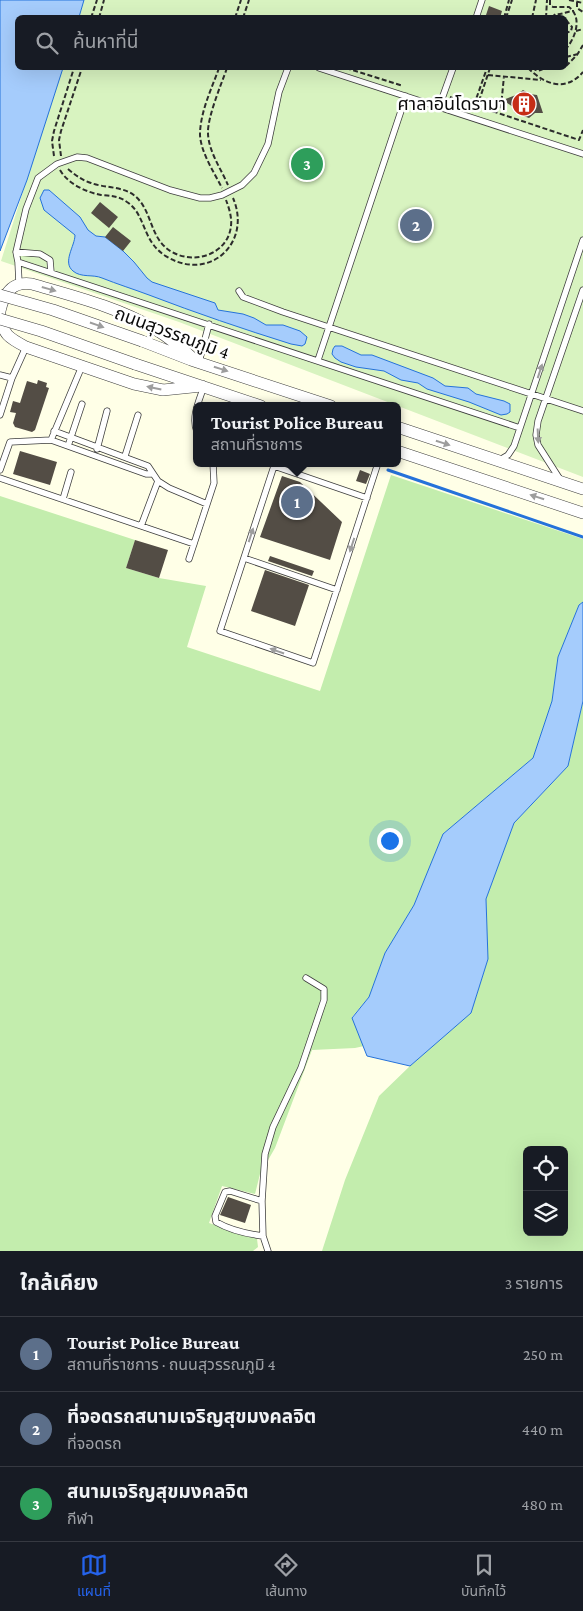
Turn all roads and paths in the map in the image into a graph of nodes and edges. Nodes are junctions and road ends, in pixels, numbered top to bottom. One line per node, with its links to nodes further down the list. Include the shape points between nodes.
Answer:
1 (97, 0): 15 (path)
2 (104, 0): 16 (path)
3 (241, 0): 17 (path)
4 (249, 0): 18 (path)
5 (482, 0): 19 (lane)
6 (511, 0): 20 (path); 21 (path)
7 (536, 0): 22 (path)
8 (548, 0): 12 (path, via 553,7); 23 (path)
9 (569, 0): 10 (path); 12 (path)
10 (577, 2): 11 (path); 14 (path)
11 (583, 3)
12 (569, 7): 13 (path)
13 (574, 11): 24 (path); 28 (path)
14 (583, 12)
15 (92, 15)
16 (100, 15)
17 (237, 15)
18 (244, 15)
19 (477, 15)
20 (507, 15)
21 (507, 15)
22 (533, 15)
23 (546, 15)
24 (561, 15)
25 (568, 23): 27 (path, via 572,28)
26 (583, 29): 28 (path)
27 (568, 32)
28 (576, 32): 30 (path)
29 (583, 45): 31 (path)
30 (568, 46)
31 (578, 54): 32 (path); 33 (path)
32 (568, 56)
33 (568, 64)
34 (81, 70): 55 (path, via 60,131 59,148)
35 (218, 70): 56 (path, via 200,136)
36 (287, 70): 56 (lane, via 278,92 268,144 254,173 242,185)
37 (325, 70): 47 (lane)
38 (452, 70): 46 (lane)
39 (487, 70): 49 (path)
40 (488, 70): 43 (path)
41 (532, 70): 45 (path)
42 (583, 72): 45 (path, via 576,81 561,85)
43 (488, 75): 44 (path); 48 (path)
44 (504, 76): 45 (path); 48 (path, via 501,107 498,109)
45 (544, 81)
46 (443, 95): 49 (path); 50 (lane)
47 (406, 96): 50 (lane); 68 (lane)
48 (479, 102): 51 (path)
49 (474, 105): 51 (path)
50 (440, 107): 54 (lane)
51 (477, 107): 52 (path); 53 (path, via 579,140)
52 (476, 111)
53 (583, 130)
54 (583, 154)
55 (63, 162): 56 (lane, via 77,157 87,158 200,198); 56 (path, via 80,179 134,196 144,207 154,234 162,244 187,258 203,257 222,246 231,225 230,209); 58 (lane, via 38,178 26,209)
56 (224, 194)
57 (583, 240): 76 (lane, one-way to 57)
58 (16, 252): 59 (lane); 60 (lane, via 46,257 50,260)
59 (18, 262): 60 (lane); 61 (lane)
60 (51, 272): 67 (lane)
61 (19, 283): 65 (street, via 7,292); 71 (street, one-way to 71, via 58,291 121,312 169,338)
62 (583, 290): 77 (lane)
63 (239, 291): 68 (lane, via 243,297)
64 (0, 295): 71 (street, ถนนสุวรรณภูมิ 4, one-way to 71, bridge, via 53,310)
65 (0, 313): 69 (street, via 5,333)
66 (0, 319): 75 (street, bridge)
67 (209, 324): 70 (lane); 71 (lane)
68 (329, 327): 70 (lane); 76 (lane)
69 (26, 347): 72 (street); 74 (lane)
70 (318, 360): 86 (lane)
71 (198, 362): 80 (street, ถนนสุวรรณภูมิ 4, one-way to 80)
72 (82, 366): 75 (street, one-way to 72, via 163,390); 88 (lane)
73 (0, 375): 74 (lane)
74 (12, 378): 84 (lane)
75 (203, 386): 78 (lane); 79 (street)
76 (532, 395): 77 (lane); 86 (lane)
77 (547, 399): 82 (lane); 106 (lane, one-way to 106, via 536,435 538,445)
78 (198, 402)
79 (249, 402)
80 (319, 402)
81 (82, 404): 89 (lane)
82 (583, 411)
83 (108, 412): 92 (lane)
84 (0, 415)
85 (138, 415): 95 (lane)
86 (520, 428): 96 (lane, via 508,455)
87 (401, 429): 96 (street, one-way to 96)
88 (54, 431): 89 (lane); 90 (lane)
89 (71, 437): 91 (lane); 92 (lane)
90 (51, 440): 91 (lane); 101 (lane, via 10,442)
91 (68, 446): 94 (lane)
92 (97, 447): 94 (lane); 95 (lane)
93 (401, 452): 111 (street, one-way to 93)
94 (95, 456): 103 (lane)
95 (125, 456): 103 (lane, via 148,466)
96 (498, 461): 106 (street)
97 (213, 467): 110 (lane, via 214,483)
98 (274, 467): 114 (lane, one-way to 98)
99 (277, 467): 108 (lane, one-way to 108)
100 (377, 467): 108 (lane)
101 (0, 470)
102 (71, 472): 109 (lane)
103 (152, 474): 105 (lane)
104 (0, 478): 109 (lane)
105 (158, 481): 110 (lane); 112 (lane)
106 (562, 482): 107 (street)
107 (583, 489)
108 (367, 498): 116 (lane, one-way to 116)
109 (63, 499): 112 (lane)
110 (207, 504): 113 (lane)
111 (583, 513)
112 (141, 526): 113 (lane)
113 (194, 544): 115 (lane)
114 (244, 558): 116 (lane); 116 (lane, one-way to 114, via 313,663 220,631)
115 (189, 560)
116 (337, 590)
117 (306, 978): 118 (lane, via 324,989 324,1000 301,1068 273,1127 265,1154)
118 (262, 1201): 119 (lane); 119 (lane, via 225,1192 215,1217 221,1225)
119 (263, 1236): 120 (lane)
120 (268, 1251)

